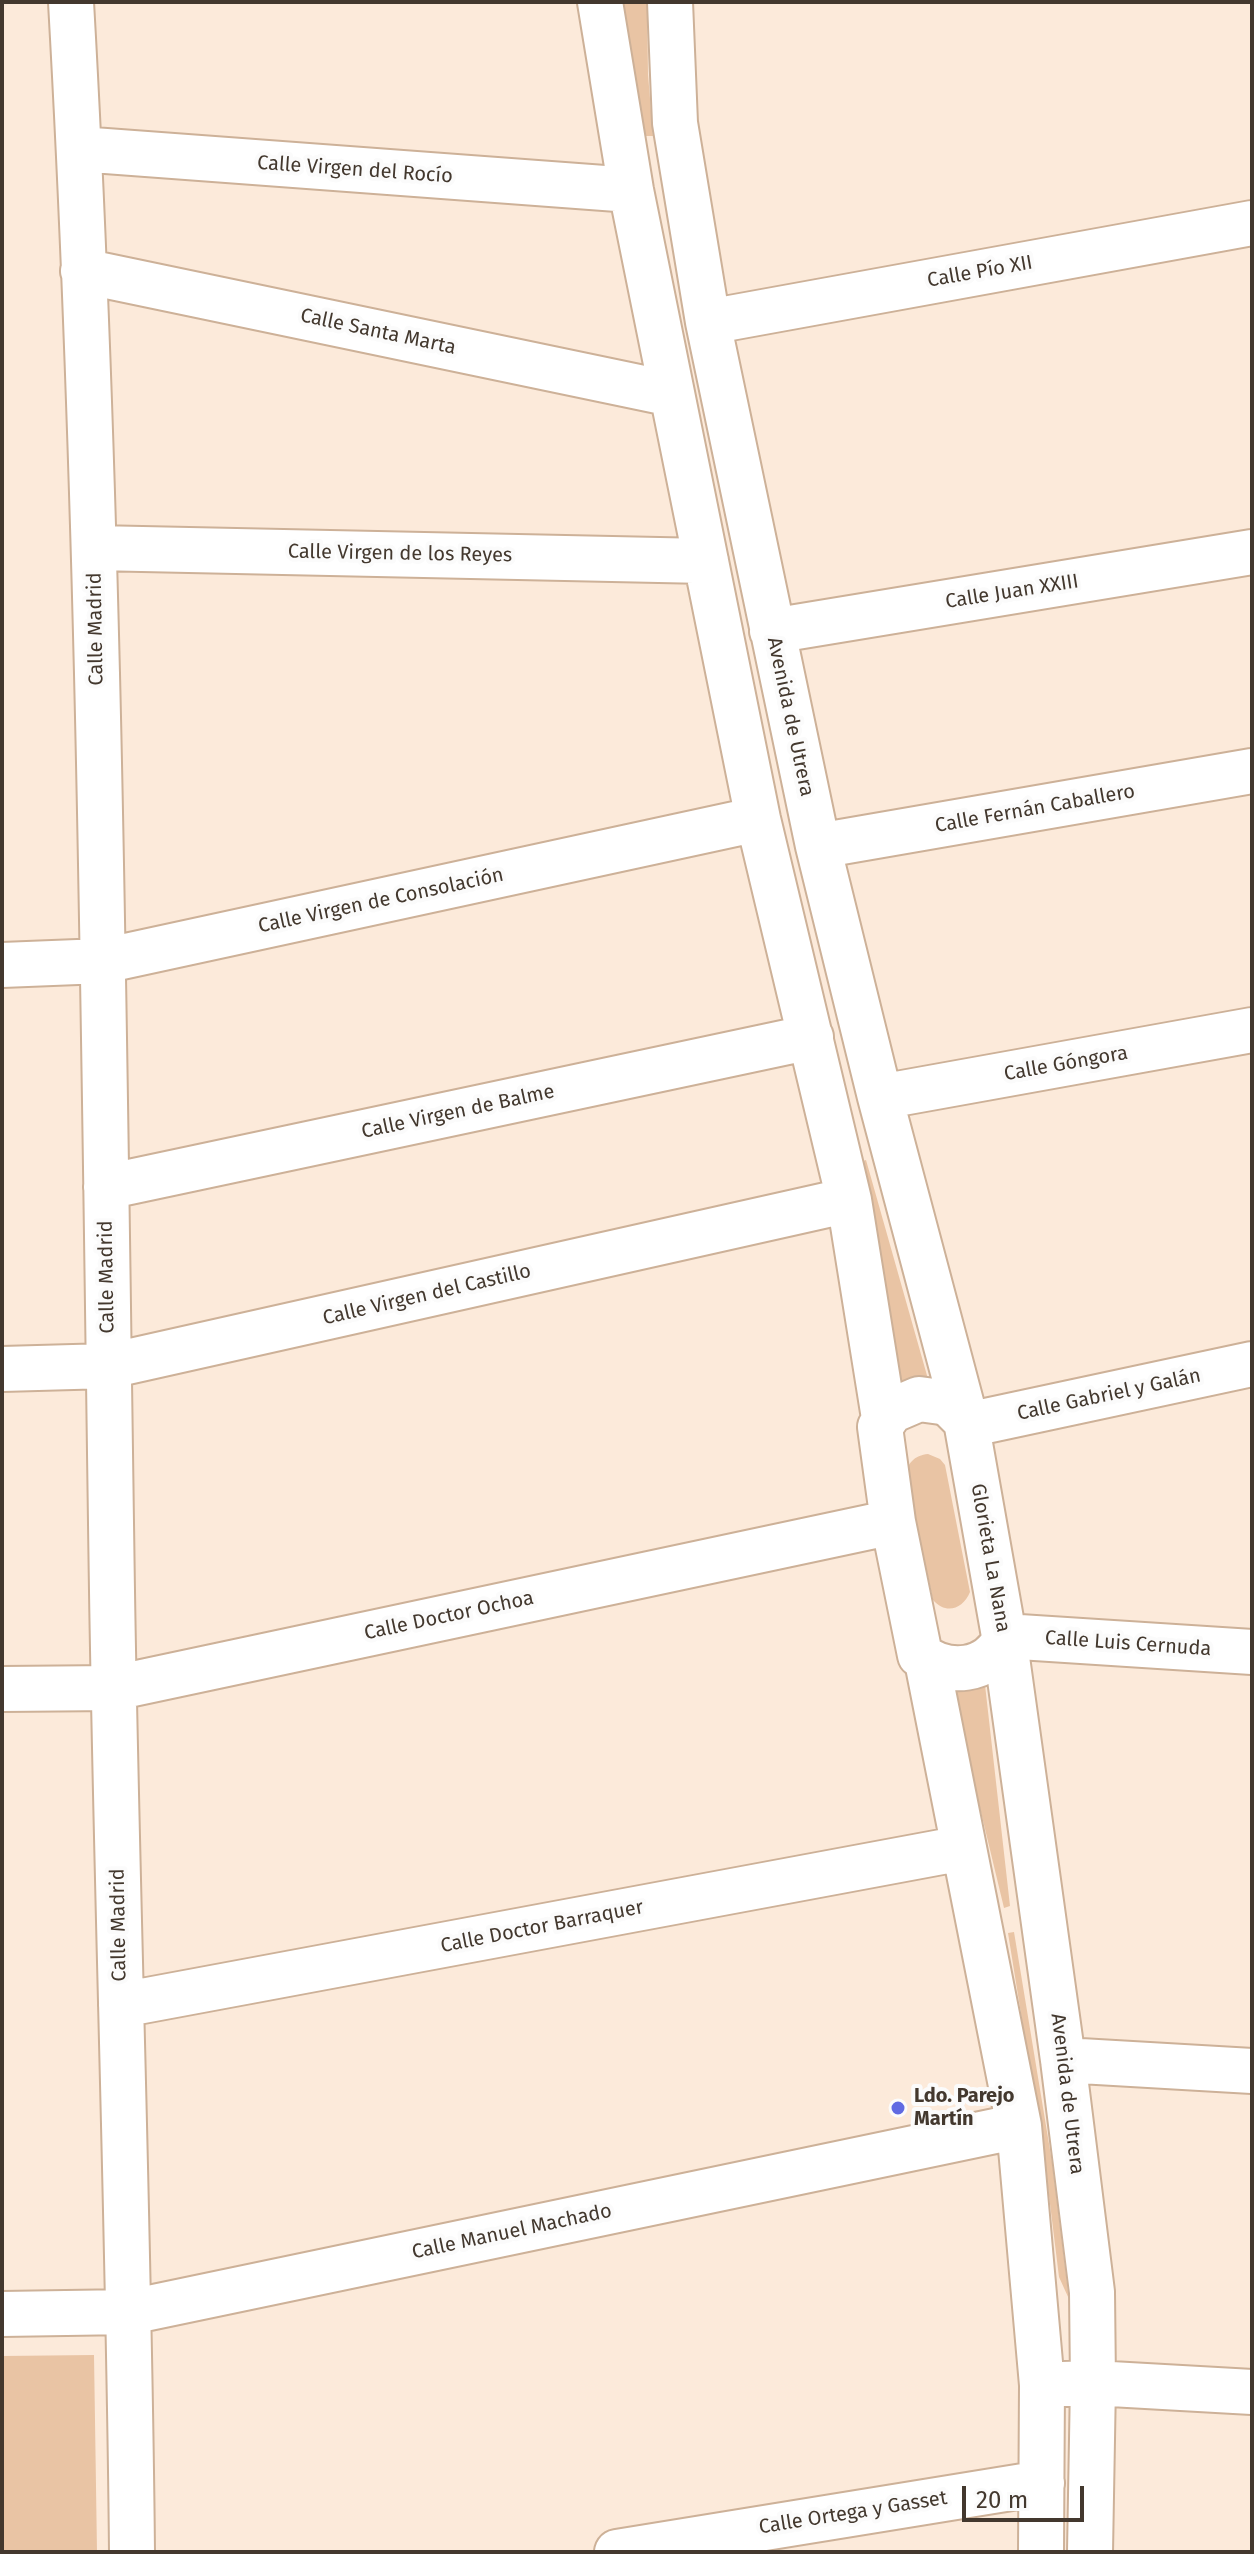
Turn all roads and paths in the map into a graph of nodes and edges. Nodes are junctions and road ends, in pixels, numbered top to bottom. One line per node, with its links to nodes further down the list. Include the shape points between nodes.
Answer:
1 (71, 2): 4 (street, Calle Madrid)
2 (600, 2): 5 (street)
3 (670, 2): 8 (street, Avenida de Utrera, via 675,123)
4 (79, 149): 5 (street, Calle Virgen del Rocío); 7 (street, Calle Madrid)
5 (631, 190): 9 (street)
6 (1252, 223): 8 (street, Calle Pío XII)
7 (83, 271): 9 (street, Calle Santa Marta); 10 (street, Calle Madrid)
8 (708, 322): 13 (street, Avenida de Utrera)
9 (672, 394): 12 (street)
10 (95, 548): 12 (street, Calle Virgen de los Reyes); 17 (street, Calle Madrid)
11 (1252, 552): 13 (street, Calle Juan XXIII)
12 (706, 561): 15 (street)
13 (772, 631): 16 (street, Avenida de Utrera)
14 (1252, 771): 16 (street, Calle Fernán Caballero)
15 (758, 819): 17 (street, Calle Virgen de Consolación); 20 (street)
16 (818, 846): 21 (street, Avenida de Utrera)
17 (103, 961): 18 (street, Calle Virgen de Consolación); 22 (street, Calle Madrid)
18 (2, 965)
19 (1252, 1030): 21 (street, Calle Góngora)
20 (811, 1037): 22 (street, Calle Virgen de Balme); 23 (street)
21 (880, 1097): 28 (street, Avenida de Utrera)
22 (106, 1187): 25 (street, Calle Madrid)
23 (849, 1200): 25 (street, Calle Virgen del Castillo); 27 (street)
24 (1252, 1364): 28 (street, Calle Gabriel y Galán)
25 (109, 1366): 26 (street, Calle Virgen del Castillo); 33 (street, Calle Madrid)
26 (2, 1369)
27 (884, 1418): 28 (street, via 903,1404 924,1399 950,1405); 29 (street, via 880,1432)
28 (966, 1423): 30 (street, Glorieta La Nana)
29 (893, 1522): 32 (street, via 920,1655); 33 (street, Calle Doctor Ochoa)
30 (1005, 1638): 31 (street, Calle Luis Cernuda); 32 (street, Glorieta La Nana, via 994,1656 978,1666 953,1669); 37 (street, Avenida de Utrera)
31 (1252, 1652)
32 (927, 1661): 35 (street)
33 (114, 1688): 34 (street, Calle Doctor Ochoa); 36 (street, Calle Madrid)
34 (2, 1689)
35 (963, 1848): 36 (street, Calle Doctor Barraquer); 39 (street)
36 (121, 2005): 40 (street, Calle Madrid)
37 (1063, 2060): 38 (street); 42 (street, Avenida de Utrera, via 1092,2292)
38 (1252, 2071)
39 (1019, 2126): 40 (street, Calle Manuel Machado); 43 (street)
40 (130, 2312): 41 (street, Calle Manuel Machado); 46 (street, Calle Madrid)
41 (2, 2314)
42 (1093, 2383): 43 (street); 44 (street); 49 (street, Avenida de Utrera)
43 (1042, 2385): 45 (street)
44 (1252, 2392)
45 (1042, 2483): 47 (street, Calle Ortega y Gasset); 48 (street)
46 (132, 2552)
47 (617, 2552)
48 (1041, 2552)
49 (1090, 2552)

